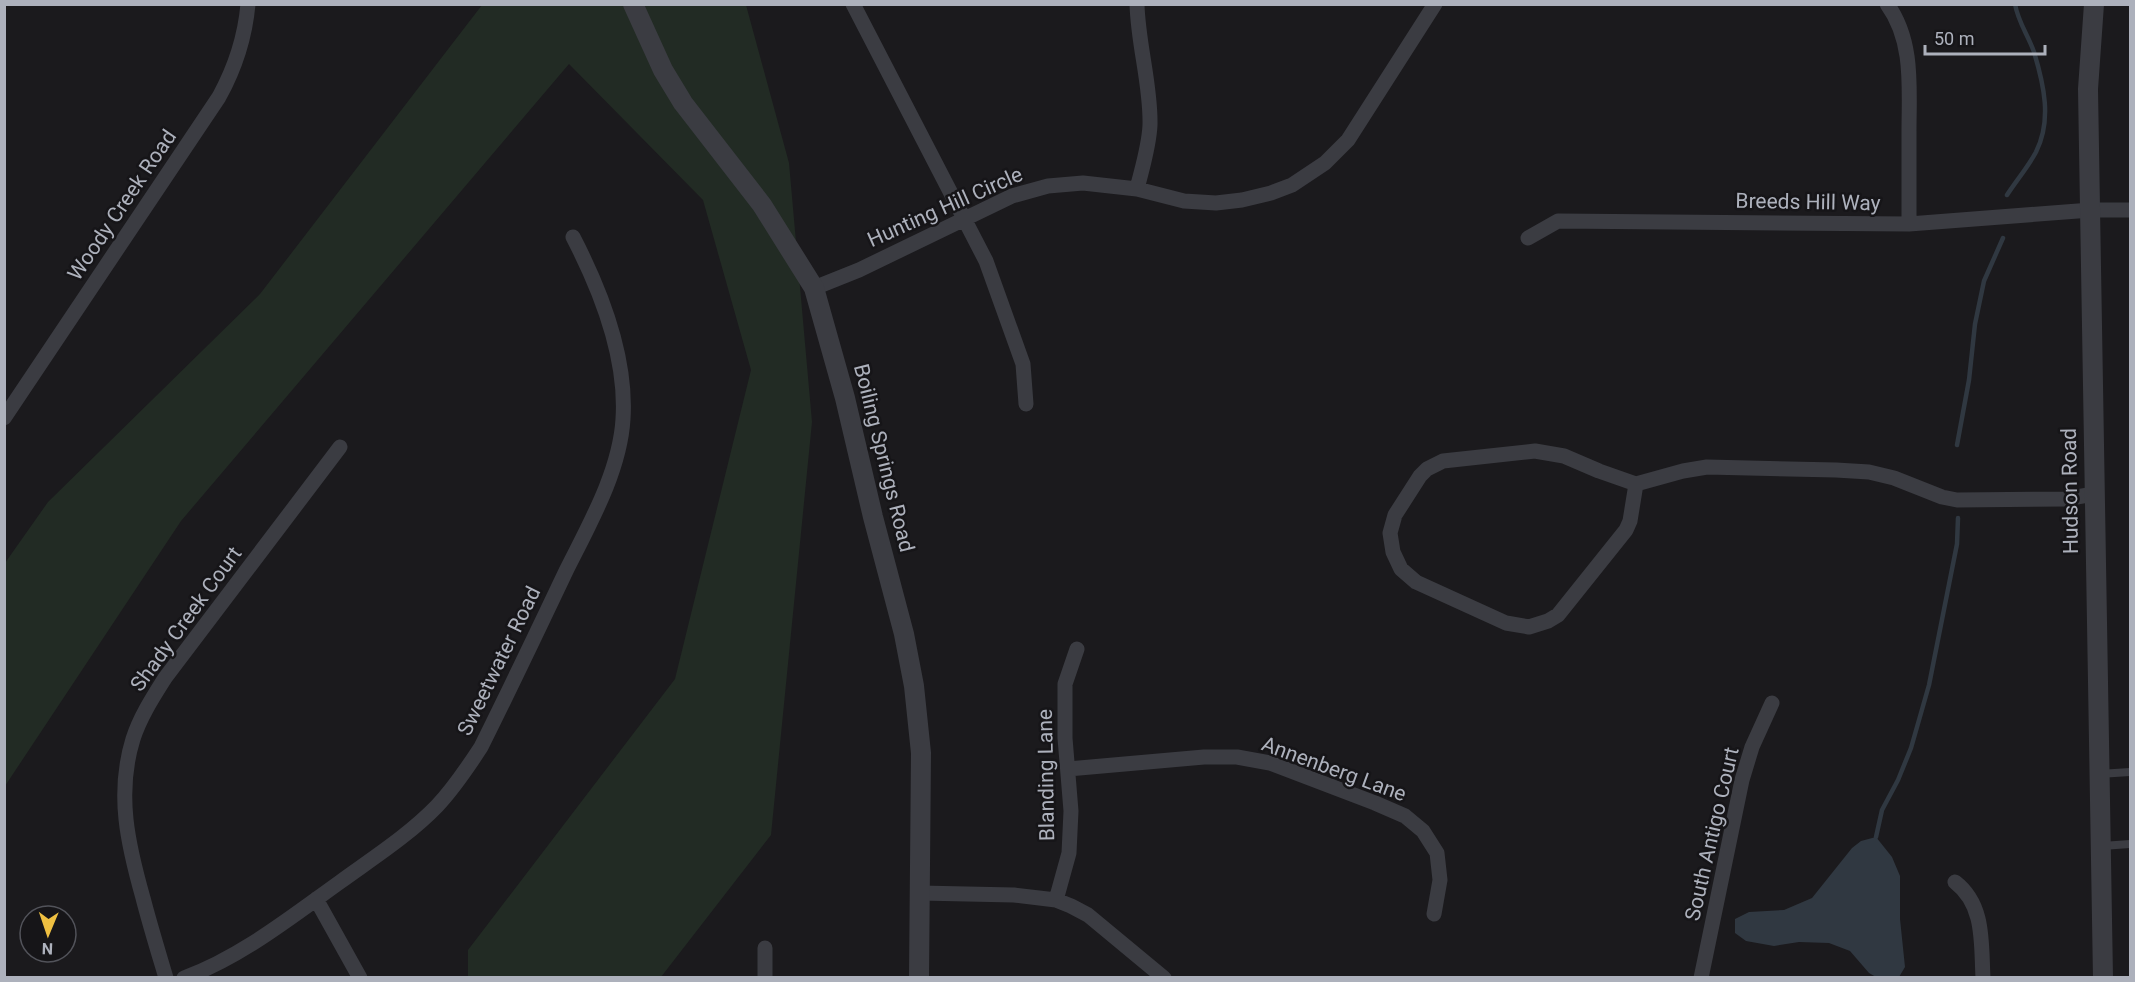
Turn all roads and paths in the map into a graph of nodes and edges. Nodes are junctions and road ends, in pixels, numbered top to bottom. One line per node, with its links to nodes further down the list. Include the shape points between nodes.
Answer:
1 (248, 4): 17 (street, Woody Creek Road, via 240,50 219,97)
2 (633, 4): 15 (street, Boiling Springs Road, via 683,103 762,205)
3 (853, 4): 11 (street)
4 (1137, 4): 8 (street, via 1150,124)
5 (1435, 4): 8 (street, Hunting Hill Circle, via 1348,140 1325,163 1292,185 1271,194 1216,203 1184,201)
6 (1887, 4): 12 (street, via 1903,36 1909,64)
7 (2094, 4): 9 (street, Hudson Road, via 2088,89)
8 (1137, 189): 11 (street, Hunting Hill Circle, via 1083,183 1048,186 1012,196)
9 (2091, 210): 10 (street, Breeds Hill Way); 12 (street, Breeds Hill Way); 20 (street, Hudson Road)
10 (2130, 210)
11 (964, 218): 15 (street, Hunting Hill Circle); 16 (street, via 986,261 1023,364)
12 (1909, 224): 14 (street, Breeds Hill Way, via 1558,220)
13 (573, 237): 30 (street, Sweetwater Road, via 604,310 619,362 623,418 612,472 509,691 466,771 420,821)
14 (1528, 238)
15 (814, 288): 29 (street, Boiling Springs Road, via 845,398 914,686 921,753)
16 (1026, 404)
17 (4, 418)
18 (340, 447): 34 (street, Shady Creek Court, via 165,678 134,739 125,781 126,831)
19 (1636, 484): 19 (street, via 1555,453 1535,451 1443,461 1420,476 1395,515 1390,533 1393,552 1401,569 1416,582 1506,623 1529,627 1540,624 1563,610 1626,530); 20 (street, via 1683,471 1731,467 1869,472 1957,500 2065,499)
20 (2094, 494): 25 (street, Hudson Road)
21 (1077, 648): 23 (street, Blanding Lane, via 1065,684)
22 (1773, 703): 40 (street, South Antigo Court, via 1752,747 1742,780)
23 (1068, 769): 31 (street, Blanding Lane, via 1069,853); 32 (street, Annenberg Lane, via 1237,757 1270,763 1375,804 1405,816 1423,831 1437,853 1440,880)
24 (2130, 772): 25 (lane)
25 (2099, 774): 27 (street, Hudson Road)
26 (2130, 844): 27 (lane)
27 (2100, 846): 42 (street, Hudson Road)
28 (1955, 882): 41 (street, via 1966,890 1976,912)
29 (920, 893): 31 (street); 38 (street, Boiling Springs Road)
30 (316, 899): 35 (street, Sweetwater Road, via 223,960); 36 (street)
31 (1056, 900): 39 (street, via 1088,915)
32 (1434, 914)
33 (765, 948): 37 (street)
34 (166, 978)
35 (184, 978)
36 (360, 978)
37 (765, 978)
38 (919, 978)
39 (1164, 978)
40 (1701, 978)
41 (1983, 978)
42 (2103, 978)

